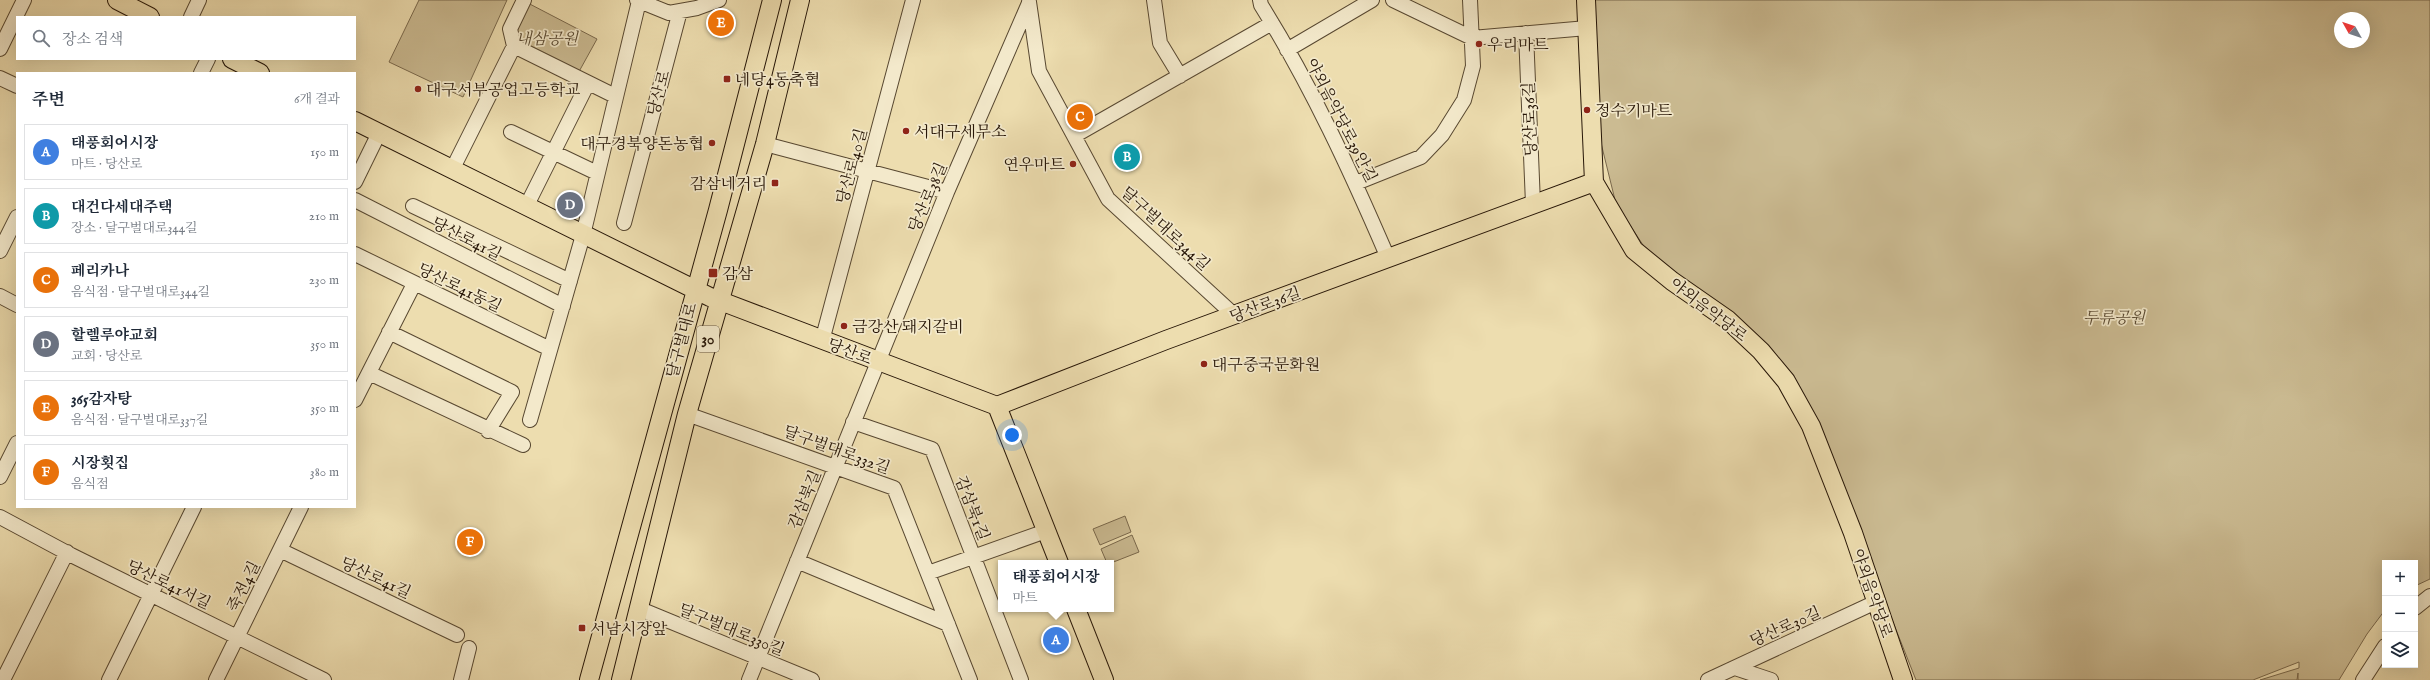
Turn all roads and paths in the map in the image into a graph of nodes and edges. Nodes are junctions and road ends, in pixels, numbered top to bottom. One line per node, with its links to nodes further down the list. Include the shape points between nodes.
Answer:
1 (24, 0): 19 (street)
2 (117, 0): 20 (main road)
3 (199, 0): 21 (street)
4 (524, 0): 26 (street, via 510,29)
5 (638, 0): 17 (street, via 669,13); 37 (street)
6 (719, 0): 17 (street)
7 (772, 0): 55 (main road, 달구벌대로 / 30)
8 (800, 0): 42 (main road, 달구벌대로 / 30)
9 (913, 0): 45 (street, 당산로40길)
10 (1154, 0): 33 (street, via 1160,43)
11 (1260, 0): 22 (street, 야외음악당로39안길)
12 (1372, 0): 28 (street)
13 (1393, 0): 25 (street)
14 (1470, 0): 25 (street)
15 (1586, 0): 23 (main road, 야외음악당로)
16 (1029, 2): 41 (street, 달구벌대로344길, via 1039,70); 50 (street, 당산로38길)
17 (680, 11): 57 (street, 당산로)
18 (16, 16): 27 (street)
19 (16, 16)
20 (148, 16)
21 (191, 16)
22 (1272, 23): 28 (street, 야외음악당로39안길); 33 (street)
23 (1587, 28): 24 (street); 48 (main road, 야외음악당로)
24 (1526, 33): 25 (street); 52 (street, 당산로36길)
25 (1472, 38): 49 (street, via 1473,66 1464,100 1442,135 1421,157)
26 (514, 46): 35 (street); 44 (street)
27 (0, 49)
28 (1287, 50): 49 (street, 야외음악당로39안길)
29 (208, 60): 31 (street)
30 (234, 60): 32 (main road)
31 (202, 72)
32 (258, 72)
33 (1180, 76): 41 (street)
34 (0, 78): 36 (street)
35 (588, 83): 37 (street); 43 (street)
36 (16, 86)
37 (615, 96): 46 (street)
38 (356, 122): 40 (main road, 당산로)
39 (511, 132): 43 (street)
40 (379, 133): 44 (main road, 당산로); 47 (street)
41 (1074, 136): 70 (street, 달구벌대로344길, via 1108,199)
42 (765, 144): 45 (street); 59 (main road, 달구벌대로 / 30)
43 (554, 152): 46 (street); 54 (street)
44 (452, 170): 54 (main road, 당산로)
45 (868, 171): 50 (street); 72 (street, 당산로40길)
46 (597, 172): 58 (street)
47 (356, 180)
48 (1594, 182): 52 (main road, 당산로36길); 98 (main road, 야외음악당로, via 1634,250 1672,281 1728,320 1761,351 1786,381 1811,426 1853,533)
49 (1356, 183): 62 (street, 야외음악당로39안길)
50 (947, 192): 74 (street, 당산로38길)
51 (356, 201): 69 (street, 당산로41길)
52 (1533, 204): 62 (main road, 당산로36길)
53 (413, 206): 63 (street, 당산로41길)
54 (526, 207): 58 (main road, 당산로)
55 (718, 210): 59 (main road, via 726,221 723,242); 65 (main road, 달구벌대로 / 30)
56 (16, 220): 60 (street)
57 (624, 223)
58 (583, 235): 63 (street); 65 (main road, 당산로)
59 (734, 248): 67 (main road, 달구벌대로 / 30)
60 (0, 251)
61 (356, 255): 64 (street, 당산로41동길)
62 (1388, 258): 70 (main road, 당산로36길)
63 (570, 281): 69 (street)
64 (414, 284): 71 (street); 73 (street, 당산로41동길)
65 (695, 289): 67 (main road, 당산로); 114 (main road, 달구벌대로 / 30)
66 (0, 296): 68 (street)
67 (719, 300): 72 (main road, 당산로); 78 (main road, 달구벌대로 / 30)
68 (16, 304)
69 (563, 306): 73 (street)
70 (1234, 315): 77 (main road, 당산로36길)
71 (389, 332): 75 (street); 81 (street, via 512,392)
72 (822, 341): 74 (main road, 당산로)
73 (550, 349): 79 (street)
74 (878, 362): 77 (main road, 당산로); 80 (street, 감삼북길)
75 (368, 373): 76 (street); 81 (street)
76 (356, 398)
77 (998, 406): 89 (main road)
78 (687, 414): 84 (street, 달구벌대로332길); 100 (main road, 달구벌대로 / 30)
79 (530, 420)
80 (853, 422): 84 (street, 감삼북길); 92 (street, 감삼북1길, via 932,449)
81 (488, 431): 83 (street)
82 (16, 445): 85 (street)
83 (523, 445)
84 (835, 467): 94 (street, 감삼북길); 95 (street, 달구벌대로332길, via 894,488)
85 (0, 477)
86 (194, 508): 96 (street)
87 (301, 508): 90 (street, 죽전4길)
88 (0, 517): 91 (street, 당산로41서길)
89 (1046, 531): 92 (street); 93 (main road)
90 (280, 550): 103 (street, 당산로41길); 104 (street, 죽전4길)
91 (67, 552): 96 (street, 당산로41서길); 109 (street)
92 (974, 557): 95 (street); 119 (street, 감삼북1길)
93 (1057, 560)
94 (797, 561): 102 (street); 107 (street, 감삼북길)
95 (928, 573): 102 (street, 달구벌대로332길)
96 (151, 594): 104 (street, 당산로41서길); 110 (street)
97 (2430, 596): 99 (street)
98 (1876, 602): 108 (street, 당산로30길); 123 (main road, 야외음악당로)
99 (2418, 606)
100 (640, 609): 107 (street, 달구벌대로330길); 115 (main road, 달구벌대로 / 30)
101 (1077, 612): 120 (main road)
102 (948, 624): 118 (street, 달구벌대로332길)
103 (457, 634)
104 (237, 637): 111 (street, 죽전4길); 112 (street, 당산로41서길)
105 (469, 648): 113 (street)
106 (2382, 650): 124 (street)
107 (758, 657): 116 (street, 감삼북길); 117 (street, 달구벌대로330길)
108 (1735, 668): 121 (street, 당산로30길); 122 (street)
109 (3, 680)
110 (109, 680)
111 (216, 680)
112 (324, 680)
113 (461, 680)
114 (589, 680)
115 (621, 680)
116 (749, 680)
117 (812, 680)
118 (970, 680)
119 (1021, 680)
120 (1104, 680)
121 (1708, 680)
122 (1771, 680)
123 (1903, 680)
124 (2362, 680)

